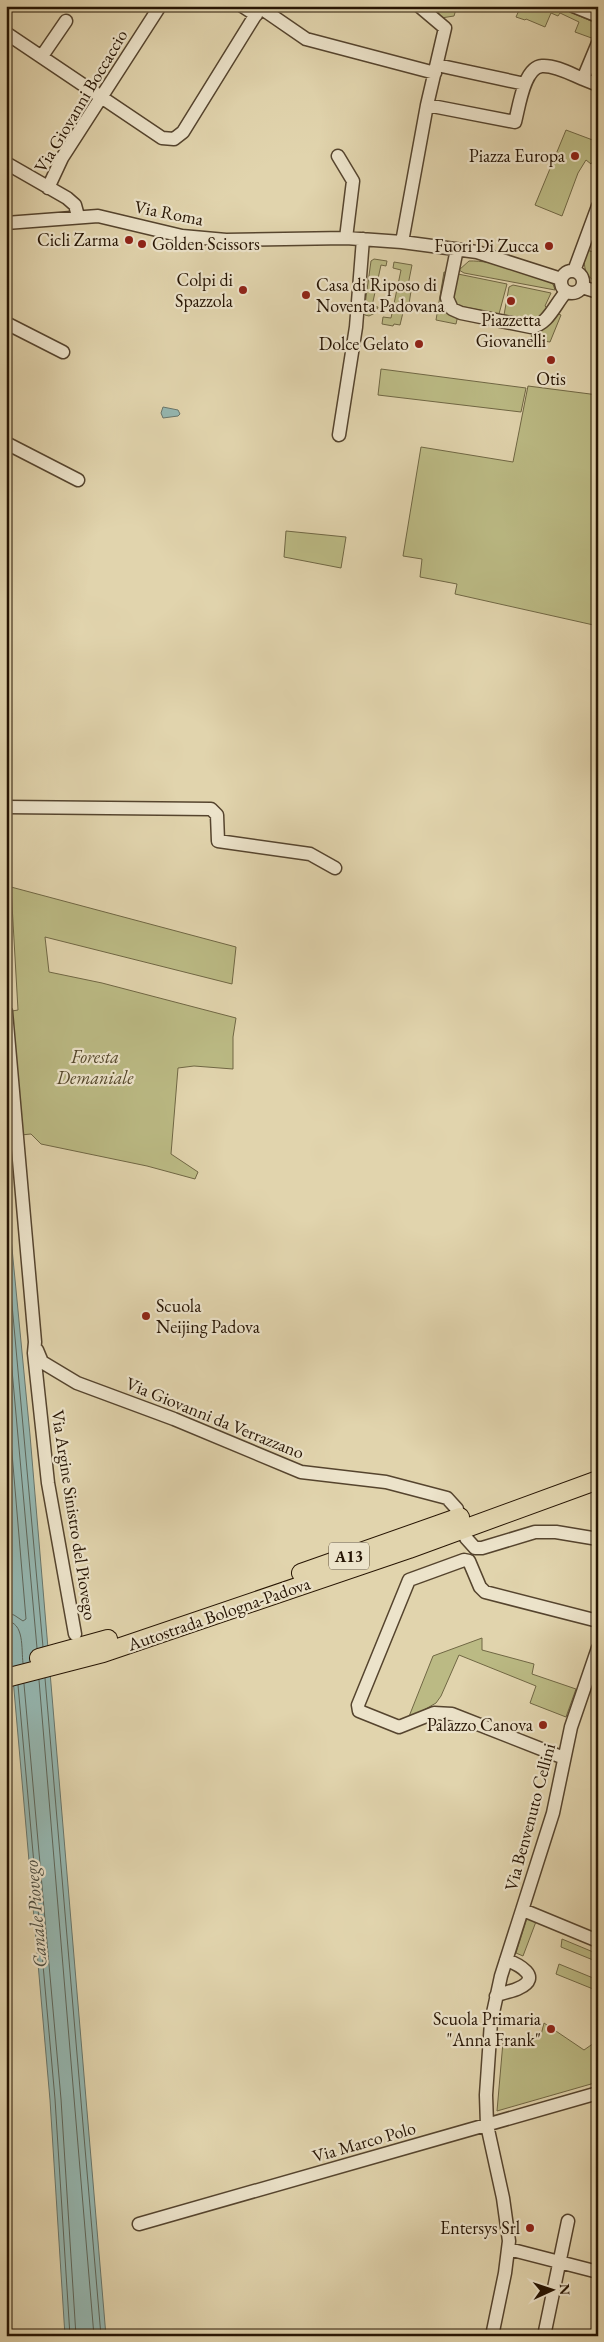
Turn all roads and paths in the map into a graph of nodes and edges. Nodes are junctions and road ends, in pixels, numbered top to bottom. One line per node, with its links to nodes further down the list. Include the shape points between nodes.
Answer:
1 (160, 6): 15 (street, Via Giovanni Boccaccio)
2 (242, 6): 4 (street)
3 (573, 6): 6 (street)
4 (259, 9): 11 (street, via 306,39); 15 (street, via 178,137 162,138)
5 (427, 9): 11 (street, via 445,28)
6 (595, 12)
7 (66, 21): 10 (street)
8 (6, 33): 10 (street)
9 (598, 43): 12 (street)
10 (42, 56): 15 (street)
11 (436, 69): 13 (street); 16 (street)
12 (583, 79): 13 (street, via 542,66 530,72); 14 (street)
13 (525, 84): 16 (street, via 515,122)
14 (598, 84)
15 (101, 98): 19 (street, Via Giovanni Boccaccio, via 62,158)
16 (427, 105): 25 (street)
17 (338, 156): 23 (street, via 353,181)
18 (6, 163): 19 (street)
19 (48, 188): 21 (street, via 75,205)
20 (598, 206): 27 (street)
21 (78, 216): 22 (street, Via Roma); 23 (street, Via Roma, via 98,216 182,236 226,240)
22 (6, 223)
23 (346, 238): 24 (street, Via Roma)
24 (363, 238): 25 (street, Via Roma); 34 (street, via 356,327)
25 (402, 242): 26 (street, Via Roma)
26 (458, 248): 28 (street, Via Roma); 30 (street, via 448,298 452,309 538,326)
27 (574, 271): 28 (street, via 565,273); 29 (street, via 581,275)
28 (561, 279): 30 (street, via 561,286)
29 (582, 286): 30 (street, via 577,292); 31 (street)
30 (566, 292)
31 (598, 292)
32 (6, 323): 33 (street)
33 (63, 352)
34 (339, 435)
35 (6, 444): 36 (street)
36 (78, 480)
37 (6, 807): 38 (street, via 211,809 217,815 218,841 310,854)
38 (335, 868)
39 (6, 1012): 40 (street, Via Argine Sinistro del Piovego)
40 (35, 1342): 43 (street, Via Giovanni da Verrazzano, via 42,1362 77,1383 301,1472 364,1478 432,1493 447,1498); 47 (street, Via Argine Sinistro del Piovego, via 48,1483)
41 (598, 1470): 48 (highway, Autostrada Bologna-Padova / A13)
42 (598, 1480): 48 (highway, Autostrada Bologna-Padova / A13, via 399,1552)
43 (457, 1509)
44 (466, 1538): 45 (street, via 474,1548 535,1532)
45 (598, 1539)
46 (598, 1621): 53 (street, via 485,1592 469,1561 464,1560 409,1580 358,1705 359,1711 404,1726 434,1714 452,1714)
47 (75, 1634)
48 (102, 1648): 50 (highway, Autostrada Bologna-Padova / A13); 52 (highway, Autostrada Bologna-Padova / A13)
49 (598, 1648): 51 (street, Via Benvenuto Cellini)
50 (6, 1665)
51 (594, 1667): 53 (street, Via Benvenuto Cellini, via 571,1727)
52 (6, 1678)
53 (564, 1758): 54 (street, Via Benvenuto Cellini, via 553,1813)
54 (523, 1910): 55 (street, Via Benvenuto Cellini); 56 (street, Via Benvenuto Cellini)
55 (598, 1941)
56 (506, 1960): 57 (street, Via Benvenuto Cellini); 57 (street, via 524,1968 528,1979 520,1988)
57 (496, 1996): 59 (street, Via Benvenuto Cellini, via 488,2064)
58 (598, 2093): 59 (street, Via Marco Polo)
59 (487, 2125): 61 (street, Via Marco Polo); 62 (street, Via Benvenuto Cellini, via 508,2224)
60 (568, 2221): 63 (street)
61 (139, 2224)
62 (509, 2249): 63 (street); 65 (street, Via Benvenuto Cellini)
63 (558, 2261): 64 (street); 66 (street)
64 (598, 2272)
65 (492, 2336)
66 (544, 2336)

